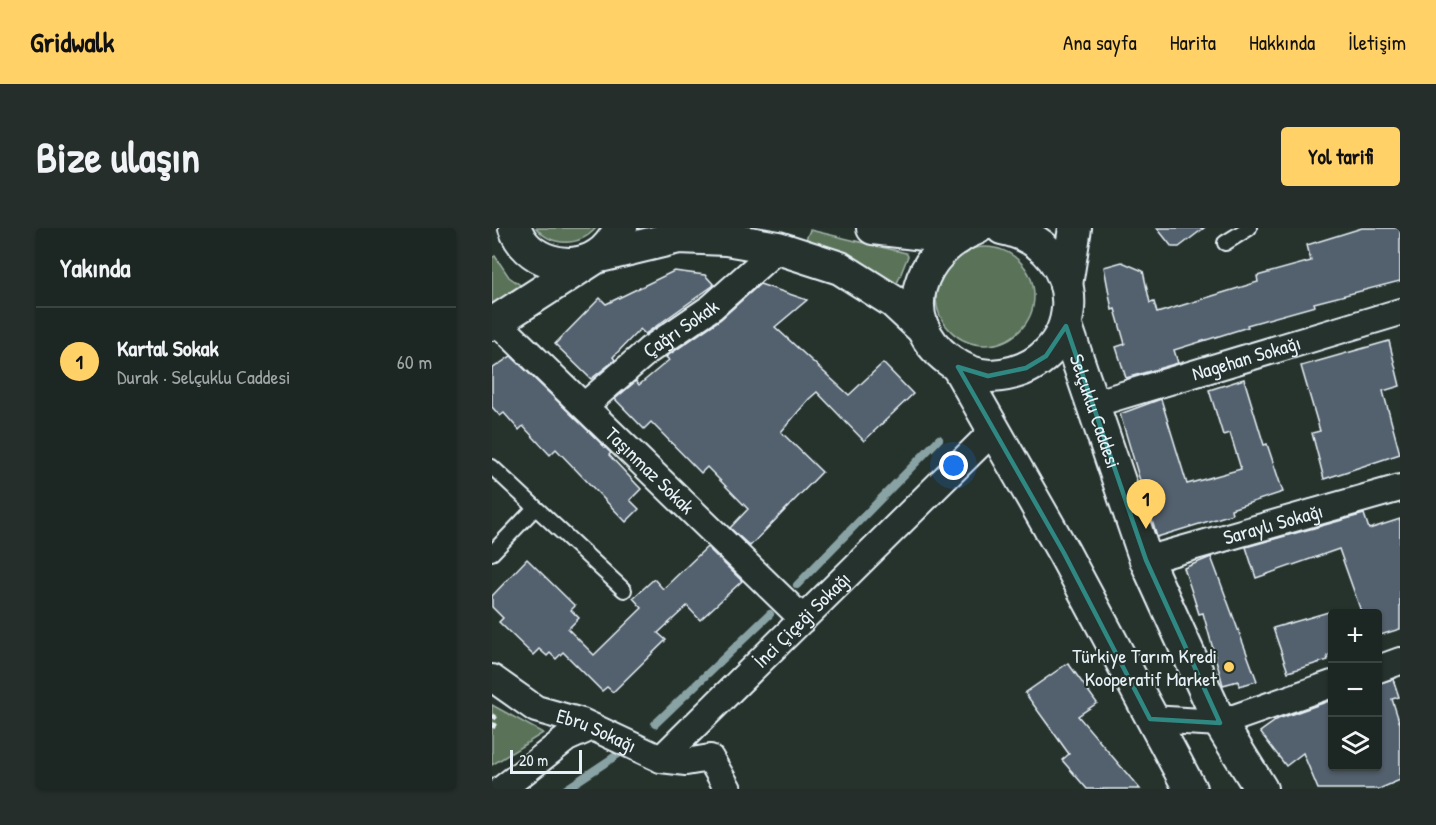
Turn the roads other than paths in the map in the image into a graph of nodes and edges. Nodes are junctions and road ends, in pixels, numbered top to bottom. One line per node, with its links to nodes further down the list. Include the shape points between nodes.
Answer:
1 (515, 228): 10 (street, via 526,247 541,258 559,264 578,264)
2 (621, 228): 10 (street, via 611,245)
3 (873, 228): 7 (street)
4 (1002, 228): 11 (street, via 1023,235 1046,250)
5 (1076, 228): 11 (street)
6 (1249, 228): 8 (lane)
7 (971, 230): 15 (street, via 933,258 922,280 918,302)
8 (1225, 243)
9 (778, 248): 10 (street, via 726,239 679,237); 15 (street, via 840,268 894,302); 18 (street, Çağrı Sokak, via 712,307 649,350)
10 (596, 257): 13 (street)
11 (1066, 285): 14 (street)
12 (1400, 312): 17 (street, Nagehan Sokağı)
13 (495, 323): 18 (street, Taşınmaz Sokak)
14 (1066, 326): 16 (street, via 1046,356 1014,373 988,376); 17 (street, Selçuklu Caddesi)
15 (924, 330): 16 (street, via 944,356)
16 (958, 366): 19 (street)
17 (1093, 404): 24 (street, Selçuklu Caddesi)
18 (584, 406): 26 (street, Taşınmaz Sokak)
19 (993, 431): 26 (street, İnci Çiçeği Sokağı); 31 (street, via 1064,553)
20 (492, 467): 22 (lane)
21 (1400, 488): 24 (street, Saraylı Sokağı)
22 (535, 508): 23 (lane); 25 (lane)
23 (492, 553)
24 (1146, 560): 32 (street, Selçuklu Caddesi)
25 (624, 590)
26 (803, 619): 34 (street, İnci Çiçeği Sokağı)
27 (1400, 661): 28 (street)
28 (1382, 667)
29 (492, 678): 33 (street, Ebru Sokağı, via 536,709)
30 (1328, 685): 32 (street)
31 (1150, 719): 32 (street); 37 (street)
32 (1220, 723): 38 (street, Selçuklu Caddesi)
33 (592, 727): 34 (street, Ebru Sokağı); 35 (street, via 567,738)
34 (661, 759): 36 (street, Ebru Sokağı, via 686,762 710,758)
35 (502, 789)
36 (728, 789)
37 (1190, 789)
38 (1261, 789)

